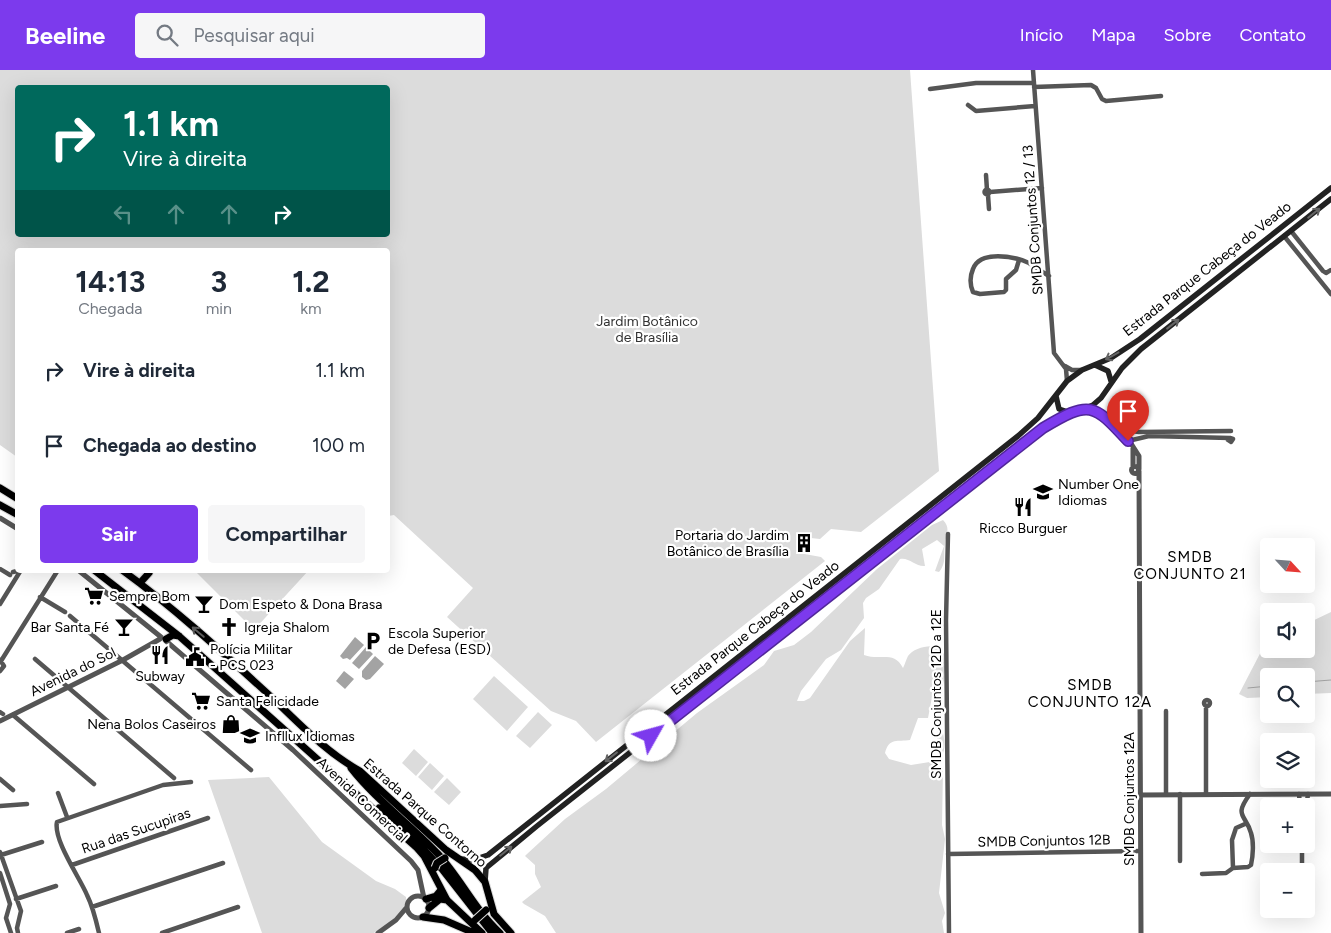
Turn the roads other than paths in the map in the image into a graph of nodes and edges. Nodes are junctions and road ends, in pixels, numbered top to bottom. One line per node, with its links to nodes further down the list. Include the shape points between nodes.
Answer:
1 (1033, 70): 2 (street, SMDB Conjuntos 12 / 13)
2 (1034, 85): 3 (street, via 976,83); 4 (street, via 1091,85 1106,101); 6 (street, SMDB Conjuntos 12 / 13)
3 (930, 89)
4 (1161, 96)
5 (968, 105): 6 (street, via 976,111)
6 (1035, 106): 8 (street, SMDB Conjuntos 12 / 13)
7 (986, 175): 10 (street)
8 (1042, 188): 10 (street); 17 (street, SMDB Conjuntos 12 / 13)
9 (1331, 188): 20 (main road, Estrada Parque Cabeça do Veado, one-way to 20, via 1140,339)
10 (988, 192): 12 (street)
11 (1331, 199): 13 (main road, Estrada Parque Cabeça do Veado, one-way to 11)
12 (989, 210)
13 (1291, 231): 14 (main road, Estrada Parque Cabeça do Veado); 16 (street, via 1324,272)
14 (1284, 236): 18 (street); 23 (main road, Estrada Parque Cabeça do Veado, one-way to 14, via 1141,349)
15 (1019, 260): 15 (street, via 993,256 979,260 971,274 973,292 1004,292 1006,279 1016,270); 17 (street)
16 (1331, 270)
17 (1049, 276): 19 (street, SMDB Conjuntos 12 / 13, via 1054,353)
18 (1331, 294)
19 (1064, 365): 21 (street, via 1072,370); 22 (street, SMDB Conjuntos 12 / 13)
20 (1095, 365): 21 (main road, Estrada Parque Cabeça do Veado); 23 (main road, via 1108,371)
21 (1082, 370): 22 (main road, Estrada Parque Cabeça do Veado)
22 (1067, 381): 24 (main road, Estrada Parque Cabeça do Veado)
23 (1111, 381): 25 (main road, Estrada Parque Cabeça do Veado)
24 (1056, 396): 27 (main road, via 1059,409); 66 (main road, Estrada Parque Cabeça do Veado, via 1028,427 966,478)
25 (1101, 398): 26 (main road, Estrada Parque Cabeça do Veado); 28 (street, via 1099,405)
26 (1085, 409): 27 (main road, Estrada Parque Cabeça do Veado); 28 (street, via 1095,409)
27 (1071, 414): 68 (main road, Estrada Parque Cabeça do Veado, via 1027,439)
28 (1103, 414): 29 (street)
29 (1117, 429): 30 (street, via 1139,432); 32 (street)
30 (1231, 431)
31 (1230, 440): 32 (street, via 1224,437 1150,436)
32 (1130, 443): 86 (street, SMDB Conjuntos 12A, via 1139,487)
33 (0, 488): 34 (highway)
34 (15, 496)
35 (0, 504): 36 (highway)
36 (15, 513)
37 (0, 518): 38 (street)
38 (15, 527)
39 (948, 534): 99 (street, SMDB Conjuntos 12D a 12E)
40 (0, 569): 48 (street)
41 (16, 573): 48 (street)
42 (16, 573): 48 (street)
43 (56, 573): 52 (street)
44 (82, 573): 50 (street, Avenida Comercial)
45 (98, 573): 49 (highway)
46 (126, 573): 51 (highway, Estrada Parque Contorno)
47 (149, 573): 51 (highway)
48 (12, 575): 53 (street)
49 (102, 576): 50 (highway); 54 (highway)
50 (97, 583): 56 (street, Avenida Comercial)
51 (140, 583): 70 (highway, Estrada Parque Contorno, one-way to 51)
52 (40, 597): 57 (street); 59 (street, via 68,614)
53 (1, 602)
54 (169, 627): 55 (highway); 56 (highway)
55 (179, 636): 56 (highway); 76 (highway)
56 (162, 639): 59 (street, Avenida do Sol); 110 (street, Avenida Comercial, via 331,785 410,861 418,870)
57 (1, 660): 60 (street, via 4,666)
58 (35, 660): 61 (street)
59 (122, 660): 61 (street, Avenida do Sol); 71 (street)
60 (0, 670)
61 (68, 687): 64 (street, Avenida do Sol); 72 (street)
62 (1206, 706): 81 (street)
63 (1166, 711): 79 (street)
64 (13, 715): 65 (street, Avenida do Sol); 75 (street)
65 (0, 721)
66 (631, 742): 67 (main road, Estrada Parque Cabeça do Veado); 68 (main road)
67 (625, 746): 69 (main road); 100 (main road, Estrada Parque Cabeça do Veado, one-way to 100, via 488,855 473,860)
68 (636, 748): 69 (main road, Estrada Parque Cabeça do Veado)
69 (630, 752): 111 (main road, Estrada Parque Cabeça do Veado, one-way to 69, via 486,868 492,862)
70 (349, 765): 100 (highway, Estrada Parque Contorno, via 360,771); 123 (highway, via 444,861)
71 (250, 770)
72 (174, 778)
73 (0, 779): 77 (street)
74 (191, 782): 93 (street, via 163,784)
75 (94, 784)
76 (348, 786): 108 (highway, via 417,848); 137 (highway, via 408,833 442,869)
77 (14, 790)
78 (58, 794): 93 (street)
79 (1166, 794): 80 (street); 86 (street)
80 (1180, 794): 81 (street); 101 (street)
81 (1206, 794): 87 (street)
82 (1250, 794): 83 (street); 87 (street); 91 (street)
83 (1299, 794): 84 (street); 88 (street)
84 (1308, 794): 85 (street); 89 (street)
85 (1331, 794)
86 (1140, 795): 97 (street, SMDB Conjuntos 12A)
87 (1234, 795): 91 (street)
88 (1299, 798)
89 (1307, 798)
90 (27, 804): 92 (street)
91 (1242, 805): 95 (street)
92 (0, 806)
93 (68, 817): 103 (street, via 56,825)
94 (208, 818): 103 (street, Rua das Sucupiras)
95 (1245, 824): 104 (street, via 1232,834); 104 (street, via 1252,836 1251,865)
96 (42, 842): 98 (street)
97 (1140, 851): 99 (street, SMDB Conjuntos 12B); 141 (street, SMDB Conjuntos 12A)
98 (0, 854): 107 (street)
99 (948, 854): 140 (street, SMDB Conjuntos 12D a 12E)
100 (459, 859): 108 (highway, bridge, via 446,858 438,863); 111 (highway, Estrada Parque Contorno, via 475,870)
101 (1180, 861)
102 (223, 863): 119 (street)
103 (72, 865): 119 (street)
104 (1233, 868): 106 (street, via 1226,874)
105 (0, 873): 109 (street)
106 (1202, 874)
107 (10, 879): 109 (street); 115 (street)
108 (435, 879): 113 (highway)
109 (1, 882): 130 (street, via 10,904 6,918)
110 (420, 882): 114 (street); 116 (street, Avenida Comercial)
111 (484, 882): 118 (highway, Estrada Parque Contorno)
112 (56, 886): 115 (street)
113 (441, 890): 116 (highway, via 436,896); 117 (highway)
114 (414, 897): 116 (street); 121 (street)
115 (16, 899): 129 (street, via 21,911)
116 (425, 899): 122 (street)
117 (447, 900): 122 (highway, via 440,899); 127 (highway)
118 (489, 900): 123 (highway); 139 (highway, Estrada Parque Contorno, via 494,914)
119 (92, 907): 132 (street)
120 (238, 907): 133 (street)
121 (407, 907): 124 (street); 126 (street)
122 (429, 908): 125 (street)
123 (485, 914): 127 (highway, bridge, via 475,920); 138 (highway)
124 (413, 917): 125 (street); 126 (street)
125 (423, 917): 135 (highway, via 444,920)
126 (396, 920): 134 (street)
127 (466, 920): 136 (highway)
128 (78, 929): 131 (street)
129 (17, 931): 130 (street)
130 (10, 933)
131 (67, 933)
132 (99, 933)
133 (162, 933)
134 (378, 933)
135 (474, 933)
136 (482, 933)
137 (492, 933)
138 (500, 933)
139 (511, 933)
140 (948, 933)
141 (1141, 933)

